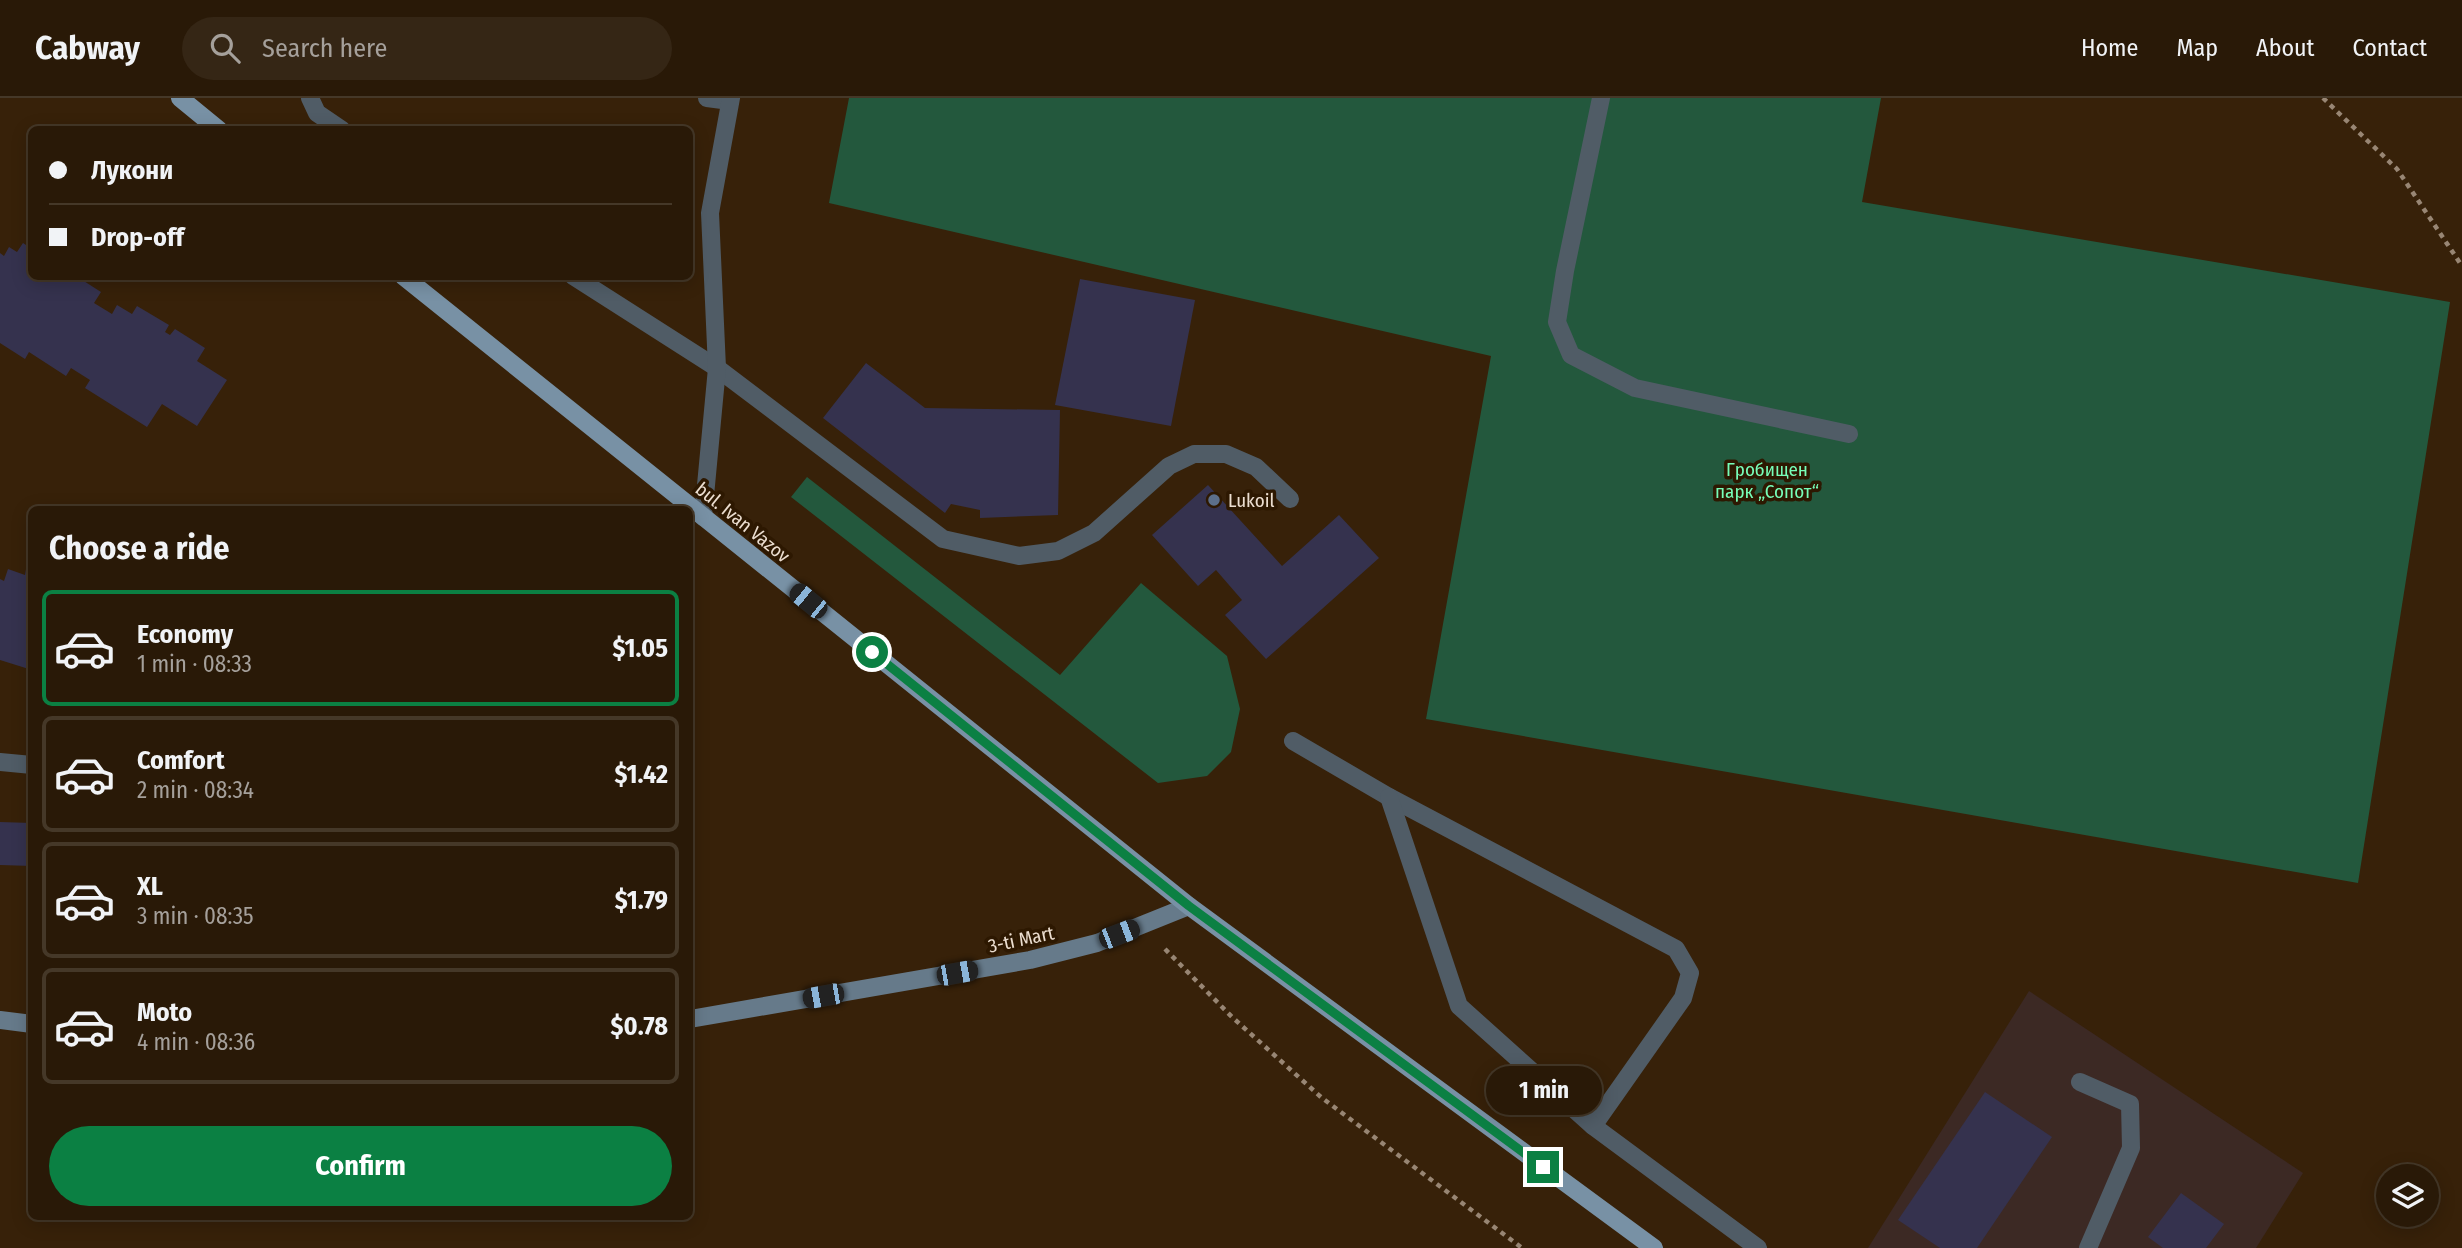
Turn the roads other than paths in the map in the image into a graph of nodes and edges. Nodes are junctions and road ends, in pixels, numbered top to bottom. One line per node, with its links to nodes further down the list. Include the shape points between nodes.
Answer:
1 (180, 98): 6 (main road)
2 (310, 98): 7 (lane, via 317,113)
3 (707, 98): 5 (lane)
4 (1601, 98): 11 (lane, via 1557,322 1571,355 1636,388)
5 (731, 99): 10 (lane, via 710,213)
6 (214, 126)
7 (336, 126)
8 (408, 280): 13 (main road, bul. Ivan Vazov)
9 (579, 280): 10 (lane)
10 (717, 368): 12 (lane, via 943,539 1019,556 1058,551 1094,533 1169,466 1194,454 1226,454 1256,467); 15 (lane)
11 (1849, 434)
12 (1290, 499)
13 (689, 506)
14 (693, 509): 15 (main road, bul. Ivan Vazov)
15 (703, 517): 20 (main road, bul. Ivan Vazov)
16 (1293, 741): 19 (lane)
17 (0, 762): 18 (lane)
18 (28, 765)
19 (1389, 797): 25 (lane, via 1459,1006); 25 (lane, via 1676,949 1689,973 1683,999)
20 (1189, 906): 21 (street, 3-ti Mart, via 1097,943 1030,960); 26 (main road, bul. Ivan Vazov)
21 (693, 1018)
22 (0, 1020): 23 (street)
23 (28, 1024)
24 (2080, 1082): 28 (lane, via 2130,1104 2131,1149)
25 (1593, 1126): 27 (lane)
26 (1654, 1248)
27 (1758, 1248)
28 (2088, 1248)

